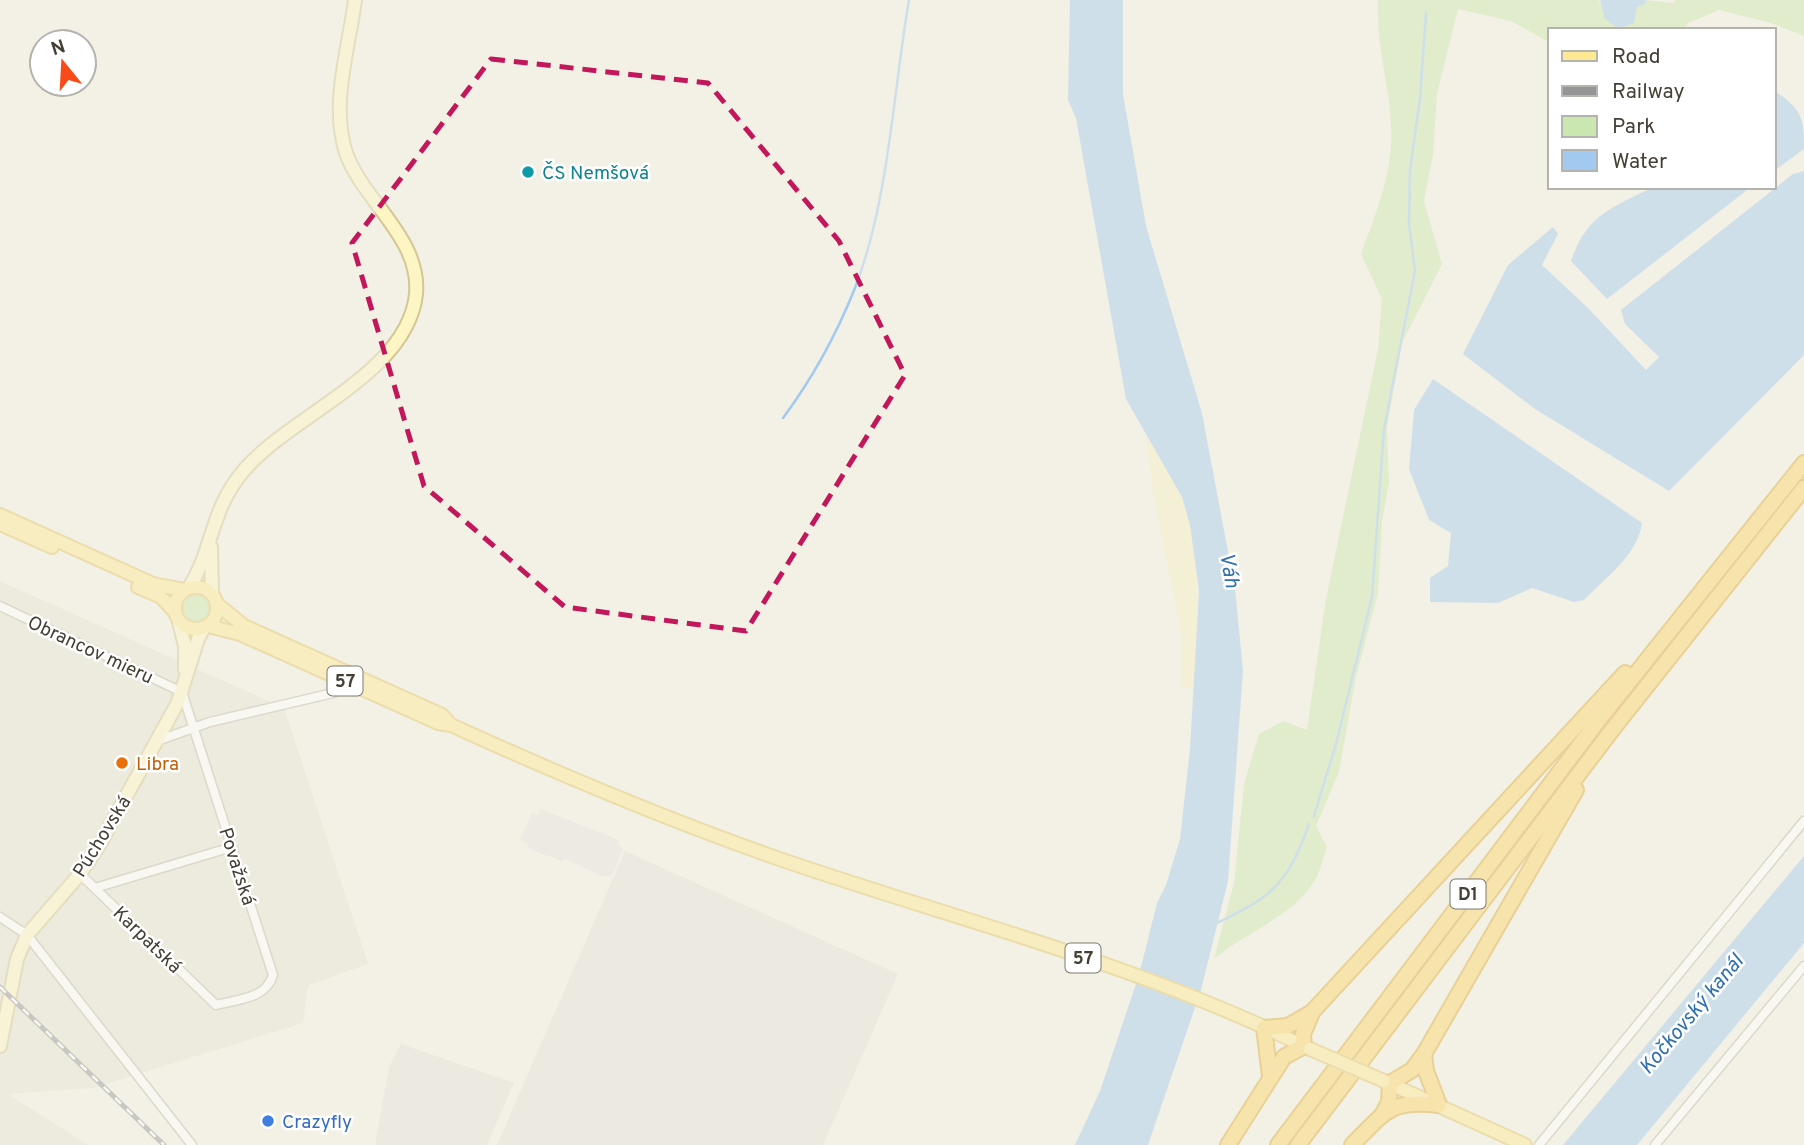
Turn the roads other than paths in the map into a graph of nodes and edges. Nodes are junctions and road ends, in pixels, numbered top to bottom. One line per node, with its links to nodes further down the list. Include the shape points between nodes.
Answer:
1 (355, 0): 6 (main road, via 341,86 343,141 355,172 410,257 416,283 412,310 398,340 380,360 246,468 219,507)
2 (1804, 463): 12 (highway, D1)
3 (1804, 488): 17 (highway, D1)
4 (0, 514): 7 (main road, 57, via 153,584)
5 (0, 524): 10 (main road, 57, via 150,592 168,603)
6 (212, 530): 7 (main road); 8 (main road, via 209,572)
7 (187, 589): 8 (main road, 57, via 199,587); 10 (main road, via 176,600)
8 (214, 599): 11 (main road, via 217,614); 15 (main road, 57, via 244,625 442,715)
9 (0, 606): 13 (street, Obrancov mieru)
10 (177, 617): 11 (main road, 57, via 193,629); 13 (main road, via 185,646)
11 (206, 627): 13 (main road, Púchovská); 15 (main road, 57, via 249,638)
12 (1660, 643): 27 (highway, via 1639,657); 38 (highway, D1)
13 (183, 688): 16 (street, Považská); 18 (main road, Púchovská)
14 (333, 693): 16 (street)
15 (451, 725): 28 (main road, 57, via 708,832 1100,964)
16 (192, 728): 18 (street); 20 (street, Považská)
17 (1612, 730): 31 (highway); 39 (highway, D1)
18 (157, 740): 21 (main road, Púchovská)
19 (1804, 821): 42 (street)
20 (232, 847): 22 (street); 26 (street, Považská, via 272,975 262,993)
21 (80, 874): 22 (street, Karpatská); 24 (main road, Púchovská)
22 (95, 888): 26 (street, Karpatská)
23 (0, 917): 24 (street)
24 (27, 935): 29 (main road, via 17,959); 36 (street)
25 (1804, 966): 43 (street)
26 (216, 1004)
27 (1312, 1012): 28 (highway, via 1288,1026); 30 (highway, via 1303,1034)
28 (1261, 1027): 30 (main road, 57); 32 (highway)
29 (0, 1046)
30 (1307, 1048): 32 (highway, via 1283,1057); 33 (main road, 57, bridge)
31 (1424, 1054): 33 (highway, via 1412,1070); 34 (highway)
32 (1270, 1076): 37 (highway)
33 (1387, 1082): 34 (main road, 57); 35 (highway, via 1389,1102)
34 (1439, 1105): 35 (highway, via 1407,1102); 41 (main road, 57)
35 (1382, 1115): 40 (highway)
36 (192, 1145)
37 (1228, 1145)
38 (1278, 1145)
39 (1298, 1145)
40 (1352, 1145)
41 (1525, 1145)
42 (1539, 1145)
43 (1655, 1145)

